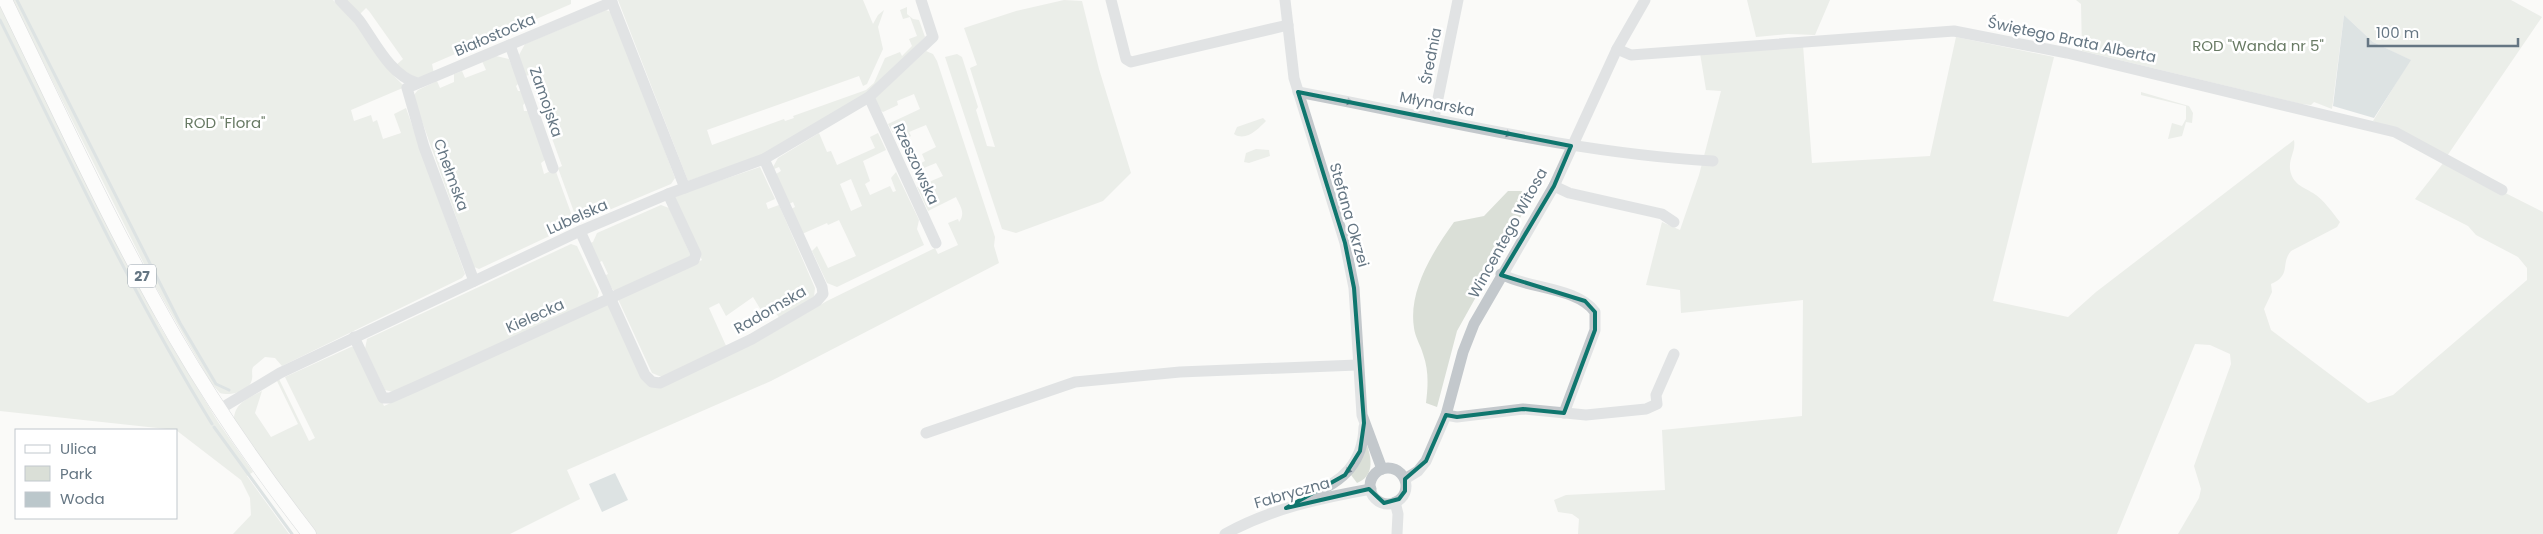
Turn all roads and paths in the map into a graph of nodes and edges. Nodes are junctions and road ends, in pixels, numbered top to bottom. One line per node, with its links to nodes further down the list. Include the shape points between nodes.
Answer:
1 (5, 0): 33 (main road, 27, via 132,256 175,337)
2 (340, 0): 12 (street, via 358,18 395,70 404,79)
3 (921, 0): 14 (street, Lubelska, via 933,37)
4 (1111, 0): 9 (street, via 1126,60 1131,62)
5 (1285, 0): 9 (street, Stefana Okrzei)
6 (1458, 0): 15 (street, Średnia)
7 (1645, 0): 11 (street, Wincentego Witosa)
8 (612, 1): 10 (street, Białostocka); 21 (street)
9 (1288, 24): 13 (street, Stefana Okrzei)
10 (510, 45): 12 (street, Białostocka); 19 (street, Zamojska)
11 (1617, 49): 16 (street, Wincentego Witosa); 22 (street, Świętego Brata Alberta, via 1631,54 1954,31 2067,52 2395,132)
12 (417, 84): 28 (street, Chełmska, via 407,88 410,103)
13 (1298, 92): 15 (street, Młynarska, one-way to 15); 32 (street, Stefana Okrzei, via 1345,243 1354,288)
14 (869, 97): 17 (street, Lubelska); 26 (street, Rzeszowska)
15 (1434, 118): 16 (street, Młynarska, one-way to 16)
16 (1571, 146): 18 (street, Młynarska); 20 (street, Wincentego Witosa)
17 (764, 160): 21 (street, Lubelska); 29 (street, Radomska, via 822,287 817,301 752,339 660,383 652,382 645,375)
18 (1713, 161)
19 (552, 168)
20 (1554, 186): 24 (street, via 1569,193 1662,214); 27 (street, Wincentego Witosa)
21 (685, 188): 23 (street, Lubelska)
22 (2502, 190)
23 (668, 194): 25 (street, Lubelska); 29 (street, Kielecka, via 695,258)
24 (1674, 222)
25 (580, 230): 28 (street, Lubelska); 29 (street)
26 (936, 243)
27 (1501, 274): 34 (street, via 1585,301 1595,312 1595,330); 35 (street, Wincentego Witosa, via 1463,352)
28 (474, 281): 30 (street, Lubelska)
29 (610, 298): 30 (street, Kielecka, via 388,399 383,398)
30 (354, 337): 33 (street, Lubelska, via 280,373)
31 (1674, 354): 34 (street, via 1656,395 1657,404 1646,409 1586,415)
32 (1358, 364): 36 (street, Stefana Okrzei); 37 (street, via 1180,372 1075,382)
33 (220, 409): 43 (main road, 27)
34 (1564, 413): 35 (street, via 1523,409 1457,417)
35 (1446, 415): 39 (street, Wincentego Witosa, via 1426,461 1418,471)
36 (1364, 423): 38 (street, Stefana Okrzei); 42 (street, one-way to 42, via 1360,451 1345,475 1327,489 1300,498)
37 (926, 433)
38 (1382, 469): 39 (street, via 1392,468); 40 (street, via 1373,477)
39 (1404, 479): 41 (street, via 1403,496)
40 (1371, 488): 41 (street, via 1379,501); 42 (street, Fabryczna)
41 (1394, 502): 45 (street, via 1398,514)
42 (1286, 508): 44 (street, Fabryczna)
43 (308, 534)
44 (1225, 534)
45 (1397, 534)

